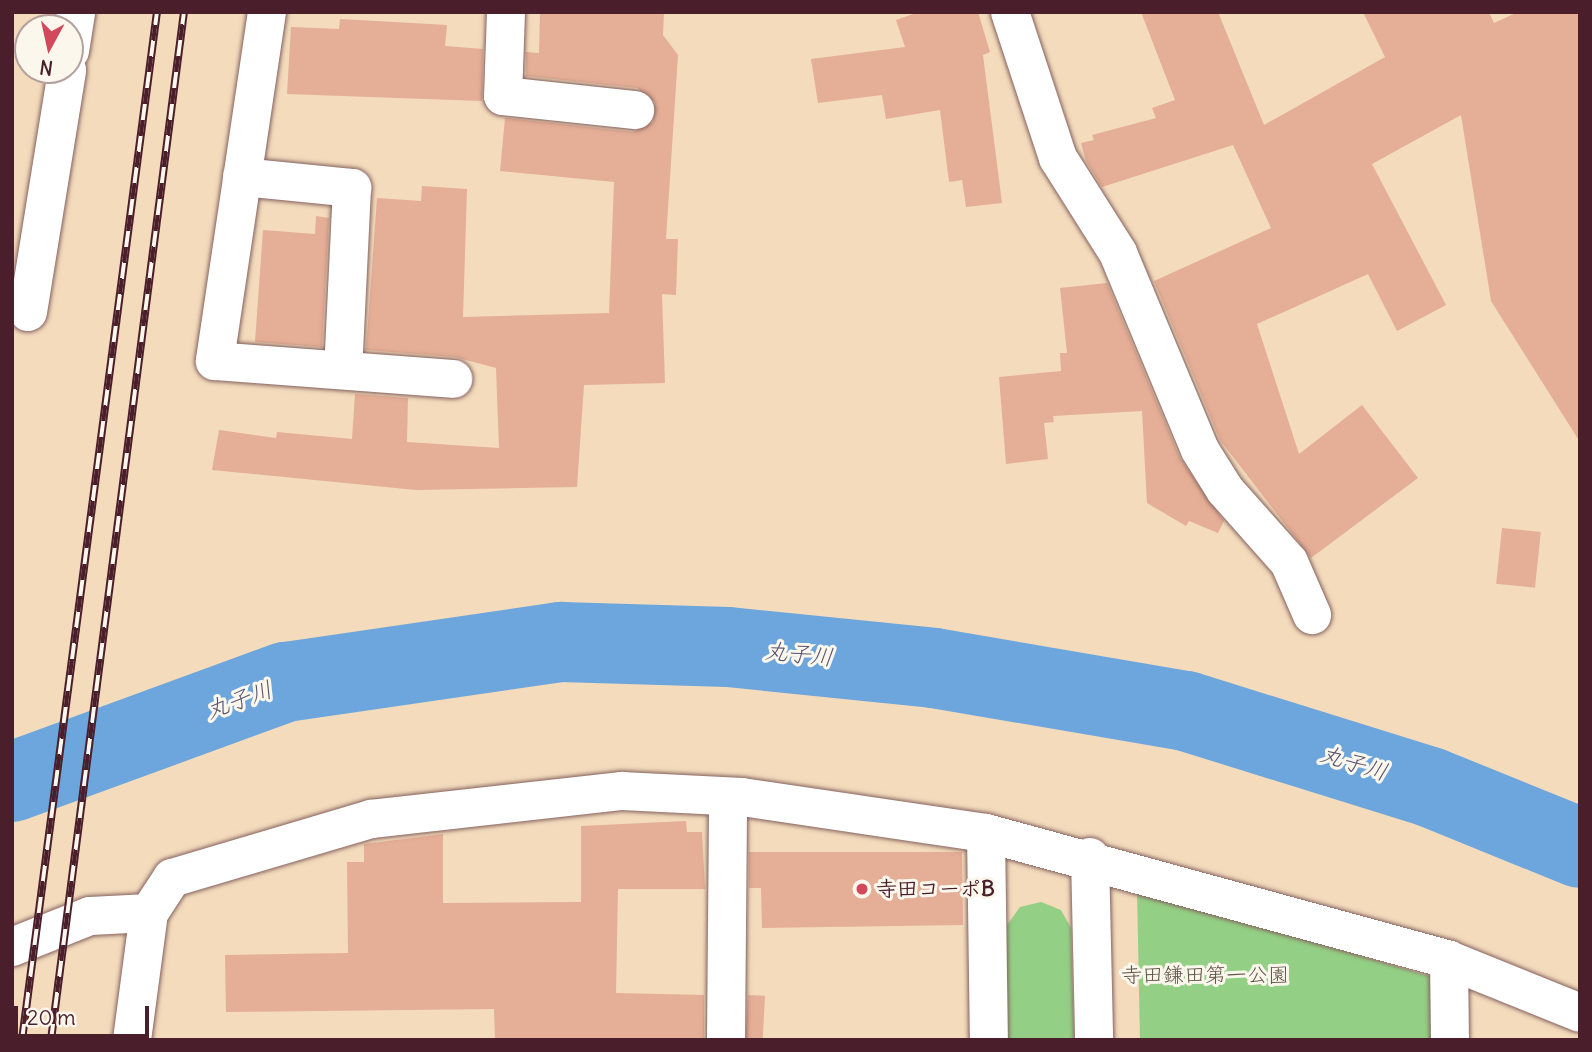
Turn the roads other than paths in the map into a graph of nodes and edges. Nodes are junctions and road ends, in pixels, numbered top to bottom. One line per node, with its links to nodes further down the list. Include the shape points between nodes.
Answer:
1 (267, 12): 6 (street)
2 (506, 12): 5 (street, via 503,96)
3 (1010, 12): 10 (street, via 1058,158 1118,253 1200,450 1225,490 1289,562)
4 (65, 84): 7 (street)
5 (635, 110)
6 (242, 177): 8 (street, via 352,188); 8 (street, via 215,361)
7 (28, 312)
8 (343, 369): 9 (street)
9 (453, 379)
10 (1312, 615)
11 (727, 796): 12 (street); 14 (street, via 622,791 371,819 222,859 172,878); 19 (street)
12 (986, 833): 13 (street); 20 (street)
13 (1090, 857): 16 (street); 21 (street)
14 (149, 913): 15 (street, via 90,916); 18 (street)
15 (12, 947)
16 (1449, 960): 17 (street); 22 (street)
17 (1580, 1013)
18 (132, 1040)
19 (726, 1040)
20 (989, 1040)
21 (1094, 1040)
22 (1450, 1040)

